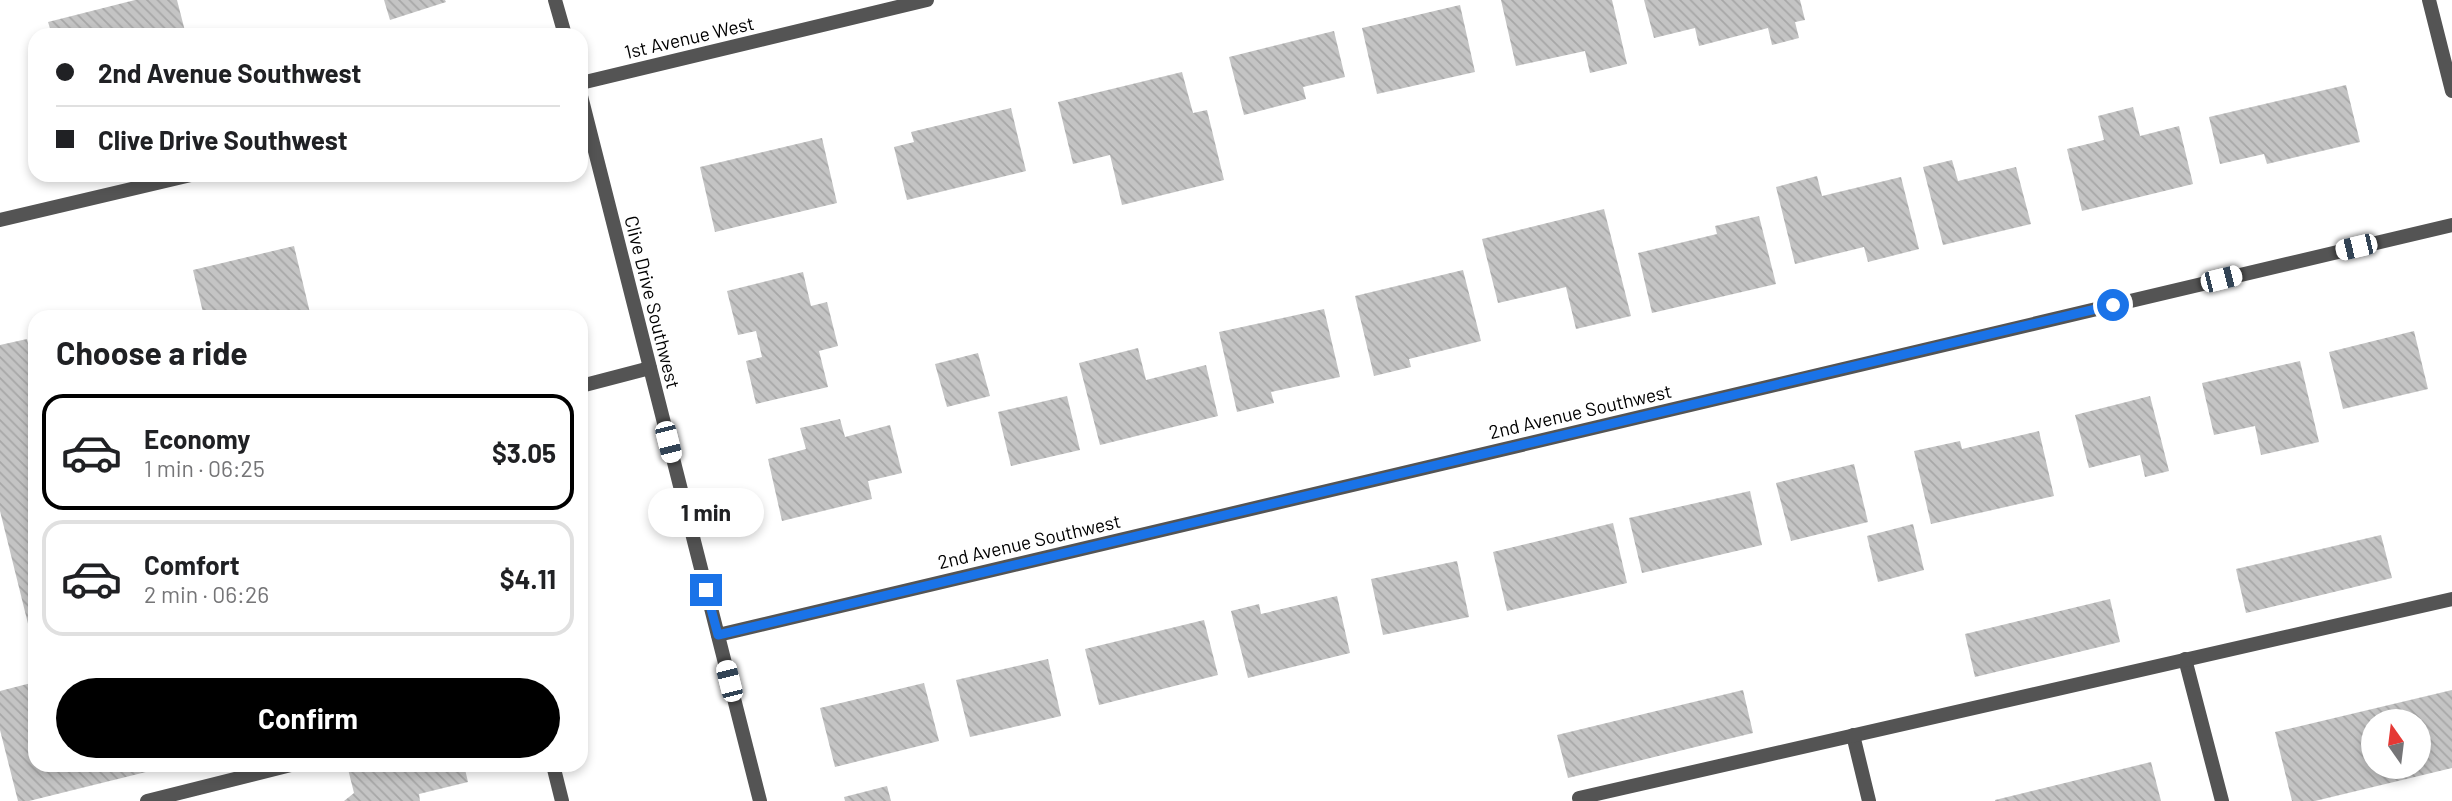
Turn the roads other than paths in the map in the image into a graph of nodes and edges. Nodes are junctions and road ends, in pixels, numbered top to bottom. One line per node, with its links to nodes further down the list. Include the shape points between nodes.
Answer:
1 (555, 0): 4 (street)
2 (928, 0): 5 (street, 1st Avenue West)
3 (2429, 0): 6 (street)
4 (563, 28)
5 (588, 81)
6 (2452, 90)
7 (588, 124): 11 (street, Clive Drive Southwest)
8 (161, 182): 9 (street)
9 (0, 220)
10 (2452, 225): 14 (street, 2nd Avenue Southwest)
11 (650, 368): 12 (street); 14 (street, Clive Drive Southwest)
12 (588, 384)
13 (2452, 599): 15 (street)
14 (718, 635): 22 (street, Clive Drive Southwest)
15 (2185, 659): 16 (street); 24 (street)
16 (1853, 735): 19 (street); 23 (street)
17 (263, 772): 20 (street)
18 (555, 772): 21 (street)
19 (1579, 798)
20 (146, 801)
21 (562, 801)
22 (760, 801)
23 (1869, 801)
24 (2222, 801)

